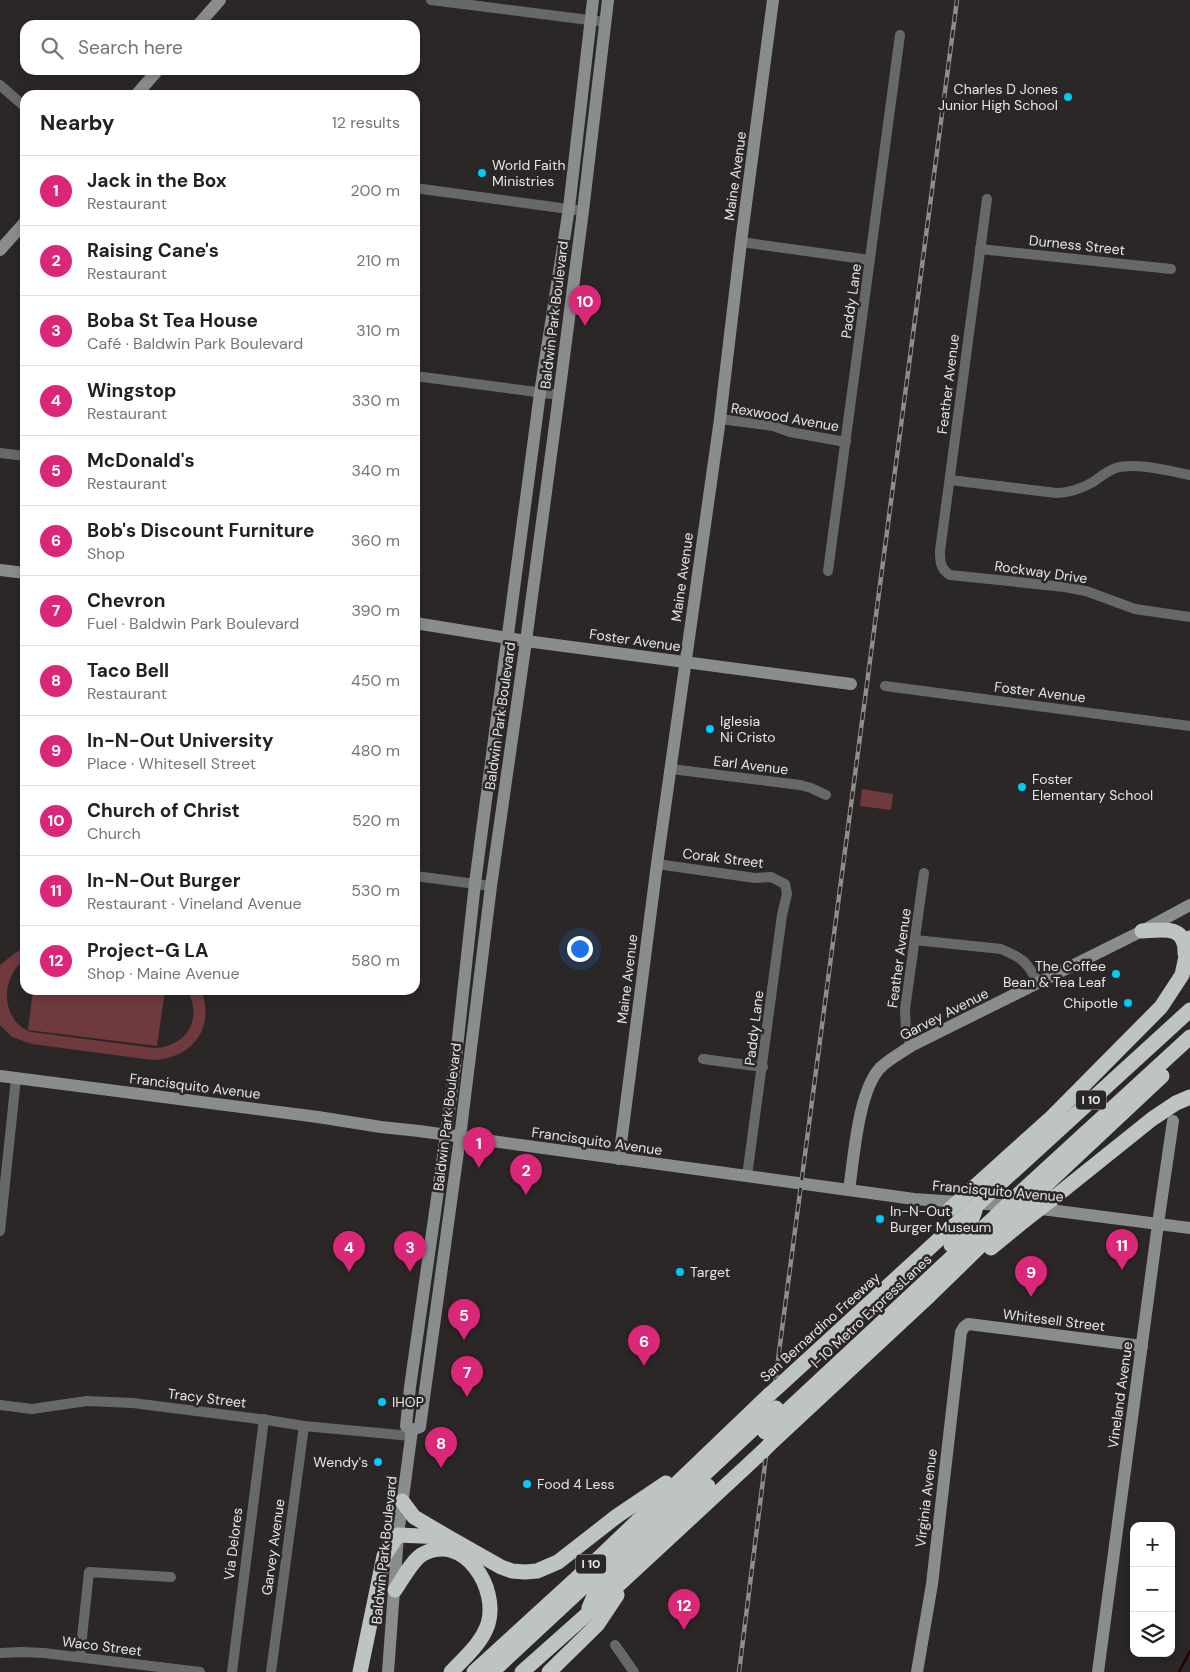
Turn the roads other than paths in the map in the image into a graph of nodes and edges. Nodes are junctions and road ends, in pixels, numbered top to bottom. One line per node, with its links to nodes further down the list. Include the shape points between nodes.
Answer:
1 (220, 0): 6 (street)
2 (431, 0): 7 (street)
3 (593, 0): 7 (street, Baldwin Park Boulevard)
4 (608, 0): 8 (street, Baldwin Park Boulevard)
5 (773, 0): 19 (street, Maine Avenue)
6 (202, 20)
7 (591, 21): 8 (street); 16 (street, Baldwin Park Boulevard)
8 (605, 22): 17 (street, Baldwin Park Boulevard)
9 (900, 35): 22 (street, Paddy Lane)
10 (154, 75): 12 (street)
11 (0, 85): 13 (street)
12 (140, 90)
13 (20, 102)
14 (420, 189): 16 (street)
15 (987, 198): 20 (street, Feather Avenue)
16 (569, 208): 17 (street); 25 (street, Baldwin Park Boulevard)
17 (583, 211): 26 (street, Baldwin Park Boulevard)
18 (20, 228): 21 (street)
19 (741, 242): 22 (street); 27 (street, Maine Avenue)
20 (980, 249): 23 (street, Durness Street); 32 (street, Feather Avenue)
21 (0, 250)
22 (870, 260): 28 (street, Paddy Lane)
23 (1171, 269)
24 (420, 377): 25 (street)
25 (540, 392): 26 (street); 39 (street, Baldwin Park Boulevard)
26 (559, 395): 40 (street, Baldwin Park Boulevard)
27 (720, 419): 28 (street, Rexwood Avenue, via 773,426); 41 (street, Maine Avenue)
28 (846, 442): 34 (street, Paddy Lane)
29 (0, 453): 30 (street)
30 (20, 455)
31 (1190, 474): 32 (street, via 1116,468 1067,493)
32 (950, 480): 36 (street, Feather Avenue, via 940,550)
33 (0, 570): 35 (street)
34 (828, 570)
35 (20, 572)
36 (944, 572): 37 (street, Rockway Drive, via 1065,587 1135,609)
37 (1190, 617)
38 (420, 624): 39 (street, Foster Avenue)
39 (508, 638): 40 (street, Foster Avenue); 50 (street, Baldwin Park Boulevard)
40 (526, 641): 41 (street, Foster Avenue); 52 (street, Baldwin Park Boulevard)
41 (685, 662): 42 (street, Foster Avenue); 45 (street, Maine Avenue)
42 (850, 684)
43 (885, 686): 44 (street, Foster Avenue)
44 (1190, 726)
45 (670, 769): 46 (street, Earl Avenue, via 800,785); 47 (street, Maine Avenue)
46 (826, 795)
47 (658, 864): 51 (street, Corak Street, via 754,878 771,877); 72 (street, Maine Avenue)
48 (924, 873): 56 (street, Feather Avenue)
49 (420, 877): 50 (street)
50 (475, 883): 52 (street); 70 (street, Baldwin Park Boulevard)
51 (785, 884): 64 (street, Paddy Lane, via 787,894)
52 (491, 886): 71 (street, Baldwin Park Boulevard)
53 (1190, 905): 54 (street, Garvey Avenue)
54 (1142, 931): 57 (highway, via 1167,929 1176,932 1184,944); 58 (street, Garvey Avenue)
55 (1190, 938): 57 (highway)
56 (915, 940): 58 (street, via 1001,949 1028,965); 61 (street, Feather Avenue, via 905,1009 906,1032)
57 (1185, 962): 81 (highway, bridge, via 1177,984 1149,1020 1052,1117 950,1209)
58 (1038, 983): 61 (street, Garvey Avenue)
59 (1190, 1010): 76 (highway, San Bernardino Freeway / I 10, bridge)
60 (1190, 1037): 75 (highway)
61 (912, 1046): 74 (street, Garvey Avenue, via 879,1069 868,1088)
62 (1190, 1050): 75 (highway, San Bernardino Freeway / I 10)
63 (703, 1059): 64 (street)
64 (763, 1067): 73 (street, Paddy Lane)
65 (0, 1076): 66 (street, Francisquito Avenue)
66 (16, 1078): 70 (street, Francisquito Avenue); 80 (street)
67 (1190, 1097): 68 (highway)
68 (1183, 1103): 83 (highway, bridge, via 1138,1130)
69 (1173, 1121): 78 (street, Vineland Avenue)
70 (446, 1135): 71 (street, Francisquito Avenue); 82 (street, Baldwin Park Boulevard)
71 (460, 1137): 72 (street, Francisquito Avenue); 84 (street, Baldwin Park Boulevard)
72 (619, 1159): 73 (street, Francisquito Avenue)
73 (747, 1176): 74 (street, Francisquito Avenue)
74 (849, 1190): 78 (street, Francisquito Avenue, via 1003,1204)
75 (1027, 1195): 77 (highway, San Bernardino Freeway / I 10, bridge)
76 (973, 1210): 81 (highway, San Bernardino Freeway / I 10); 89 (highway, I-10 Metro ExpressLanes, via 965,1231)
77 (1002, 1217): 83 (highway, San Bernardino Freeway / I 10); 89 (highway, I-10 Metro ExpressLanes)
78 (1158, 1224): 79 (street, Francisquito Avenue); 86 (street, Vineland Avenue)
79 (1190, 1228)
80 (0, 1230)
81 (941, 1238): 89 (highway, San Bernardino Freeway / I 10)
82 (430, 1247): 84 (street, via 434,1256); 91 (street, Baldwin Park Boulevard, via 406,1426)
83 (929, 1296): 89 (highway, San Bernardino Freeway / I 10)
84 (437, 1298): 91 (street, Baldwin Park Boulevard, via 420,1428)
85 (964, 1327): 86 (street, Whitesell Street, via 968,1324); 114 (street, Virginia Avenue, via 932,1584)
86 (1142, 1346): 115 (street, Vineland Avenue)
87 (0, 1406): 88 (street, Tracy Street, via 32,1408 92,1401 133,1403)
88 (264, 1419): 90 (street, Tracy Street); 104 (street, Via Delores)
89 (771, 1419): 92 (highway, San Bernardino Freeway / I 10); 96 (highway, San Bernardino Freeway / I 10); 99 (highway, I-10 Metro ExpressLanes, via 597,1590); 110 (highway, I-10 Metro ExpressLanes)
90 (304, 1426): 91 (street, Tracy Street); 105 (street, Garvey Avenue)
91 (412, 1433): 93 (street, Baldwin Park Boulevard)
92 (706, 1455): 95 (highway, via 568,1555 537,1571 512,1571); 109 (highway, San Bernardino Freeway / I 10)
93 (402, 1501): 94 (street, Baldwin Park Boulevard); 95 (highway, via 414,1517)
94 (398, 1535): 95 (highway); 98 (street, Baldwin Park Boulevard); 106 (highway, via 384,1556)
95 (448, 1537)
96 (633, 1571): 99 (highway, San Bernardino Freeway / I 10); 112 (highway, via 597,1625)
97 (171, 1577): 102 (street, via 89,1572)
98 (395, 1590): 107 (street, Baldwin Park Boulevard); 108 (highway, via 418,1558 432,1551 454,1552 476,1567 483,1577 490,1600 488,1623 484,1634)
99 (585, 1616): 111 (highway, San Bernardino Freeway / I 10)
100 (615, 1645): 113 (street)
101 (0, 1654): 102 (street, Waco Street, via 22,1652)
102 (80, 1656): 103 (street, Waco Street)
103 (200, 1672)
104 (232, 1672)
105 (271, 1672)
106 (360, 1672)
107 (388, 1672)
108 (451, 1672)
109 (474, 1672)
110 (492, 1672)
111 (522, 1672)
112 (549, 1672)
113 (634, 1672)
114 (917, 1672)
115 (1098, 1672)

